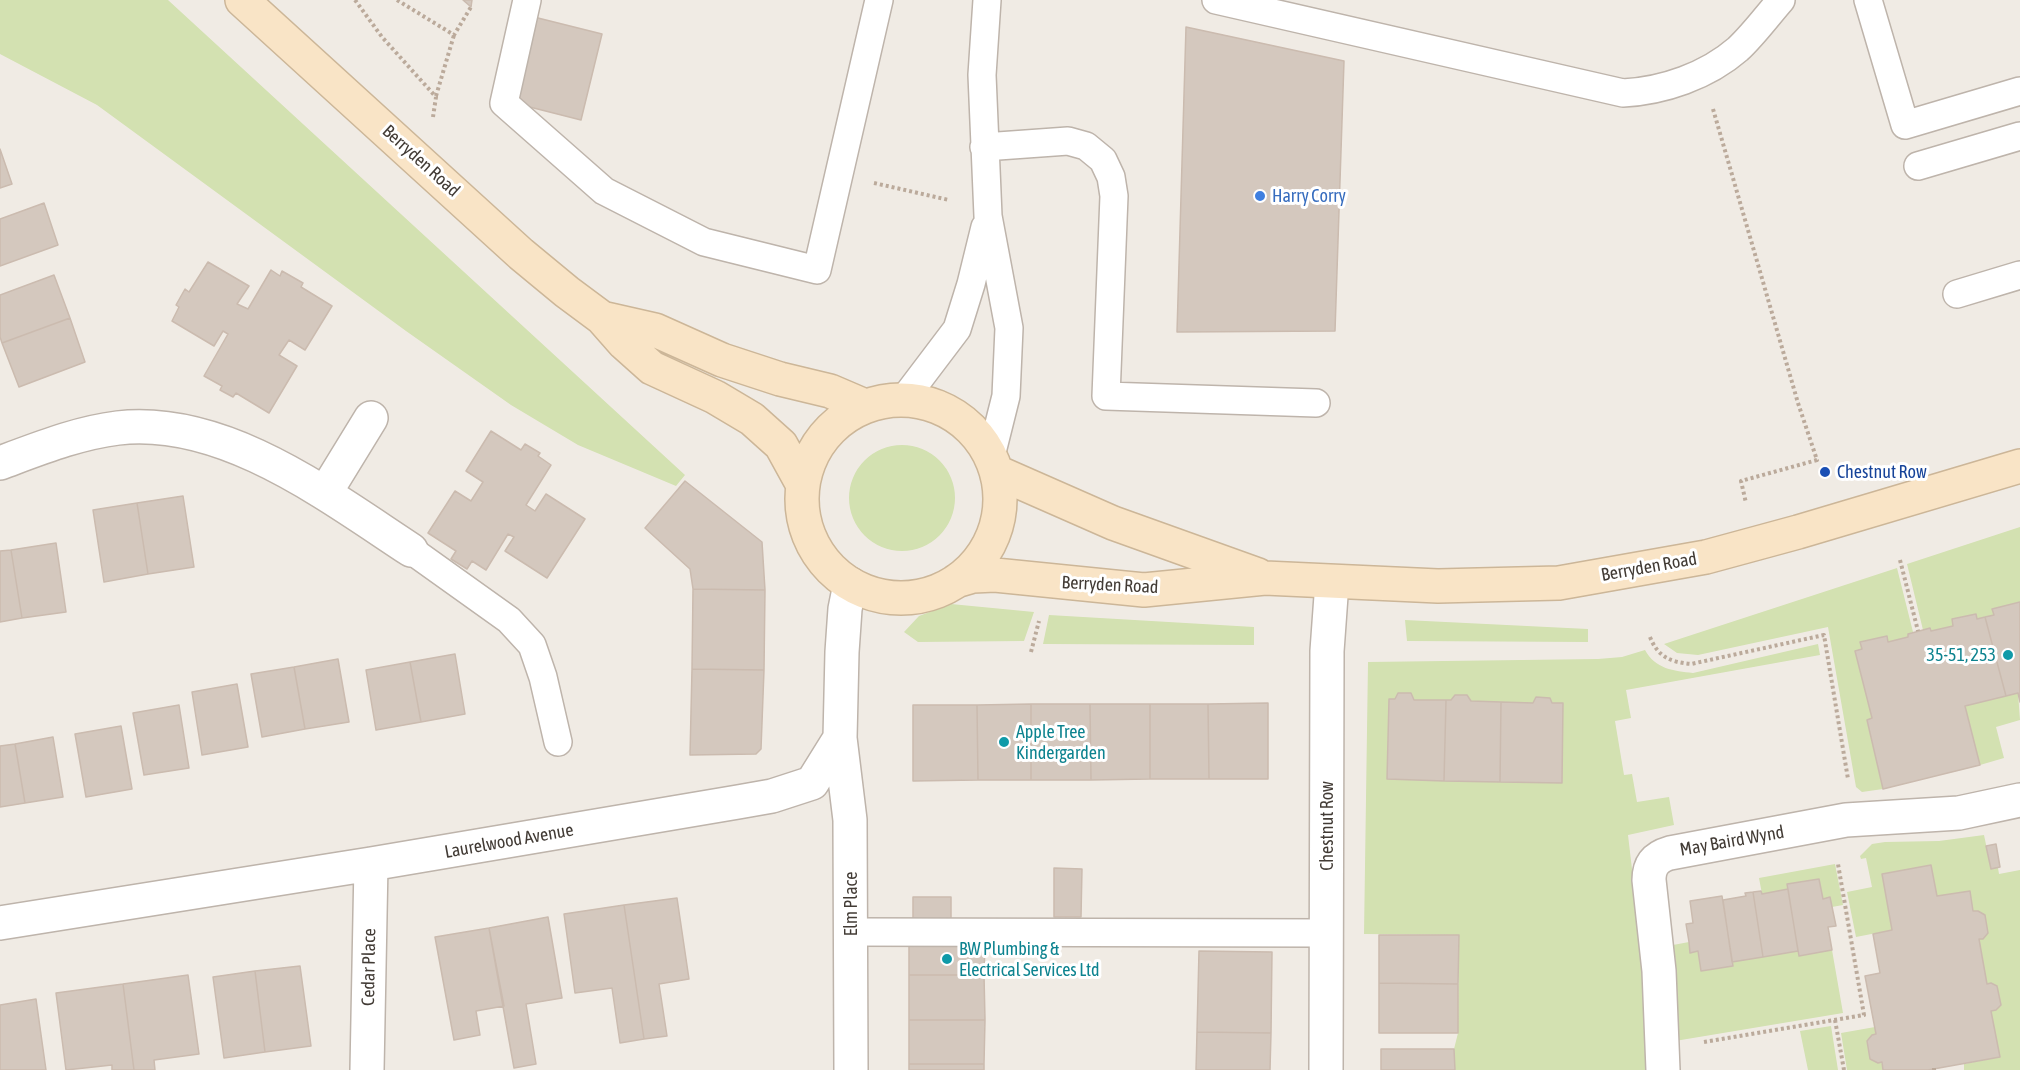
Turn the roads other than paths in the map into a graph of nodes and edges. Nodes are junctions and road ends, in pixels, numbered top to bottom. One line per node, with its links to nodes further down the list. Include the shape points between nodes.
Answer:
1 (242, 0): 15 (main road, Berryden Road, via 521,254)
2 (528, 0): 3 (lane, via 504,103 603,191 704,242 817,270)
3 (879, 0)
4 (987, 0): 10 (lane, via 982,75)
5 (1216, 0): 6 (lane, via 1623,93 1648,91 1701,74 1737,49)
6 (1781, 0)
7 (1868, 0): 8 (lane, via 1905,125)
8 (2020, 91)
9 (2020, 136): 11 (lane)
10 (984, 147): 12 (lane); 17 (lane, via 1068,141 1086,146 1103,160 1114,196 1106,396)
11 (1918, 166)
12 (988, 212): 16 (lane, via 957,329); 21 (lane, via 1009,328 1006,396)
13 (2020, 275): 14 (lane)
14 (1957, 294)
15 (602, 318): 18 (main road, Berryden Road, via 655,330 722,360 780,380 830,391); 23 (main road, Berryden Road, via 652,368 752,419 781,445)
16 (904, 399): 18 (main road); 21 (main road, via 931,404 956,416 976,433)
17 (1316, 403)
18 (866, 406): 23 (main road, via 843,419 824,437 810,459)
19 (371, 418): 24 (street)
20 (0, 463): 24 (street, via 72,438 118,428 153,428 214,440 261,458)
21 (994, 464): 26 (main road, Berryden Road, via 1113,523); 27 (main road, via 1001,497 998,521 975,565)
22 (2020, 466): 28 (main road, Berryden Road, via 1706,557 1559,583 1438,586)
23 (803, 485): 29 (main road, via 807,531 832,570)
24 (325, 493): 25 (street)
25 (411, 550): 31 (lane, via 509,620 532,645)
26 (1265, 578): 27 (main road, Berryden Road, via 1144,590 995,575); 28 (main road, Berryden Road)
27 (956, 581): 29 (main road, via 931,594 903,598 876,595)
28 (1332, 582): 36 (street, Chestnut Row, via 1327,651)
29 (850, 584): 30 (street, via 842,652)
30 (840, 738): 33 (street, Laurelwood Avenue, via 812,783 772,796); 35 (street, Elm Place, via 850,820)
31 (558, 742)
32 (2020, 800): 37 (street, May Baird Wynd, via 1959,813 1846,820 1655,859 1649,880 1659,971)
33 (371, 864): 34 (street, Laurelwood Avenue); 38 (street, Cedar Place)
34 (0, 923)
35 (851, 932): 36 (lane); 39 (street, Elm Place)
36 (1326, 933): 40 (street, Chestnut Row)
37 (1662, 1060)
38 (367, 1070)
39 (851, 1070)
40 (1326, 1070)

